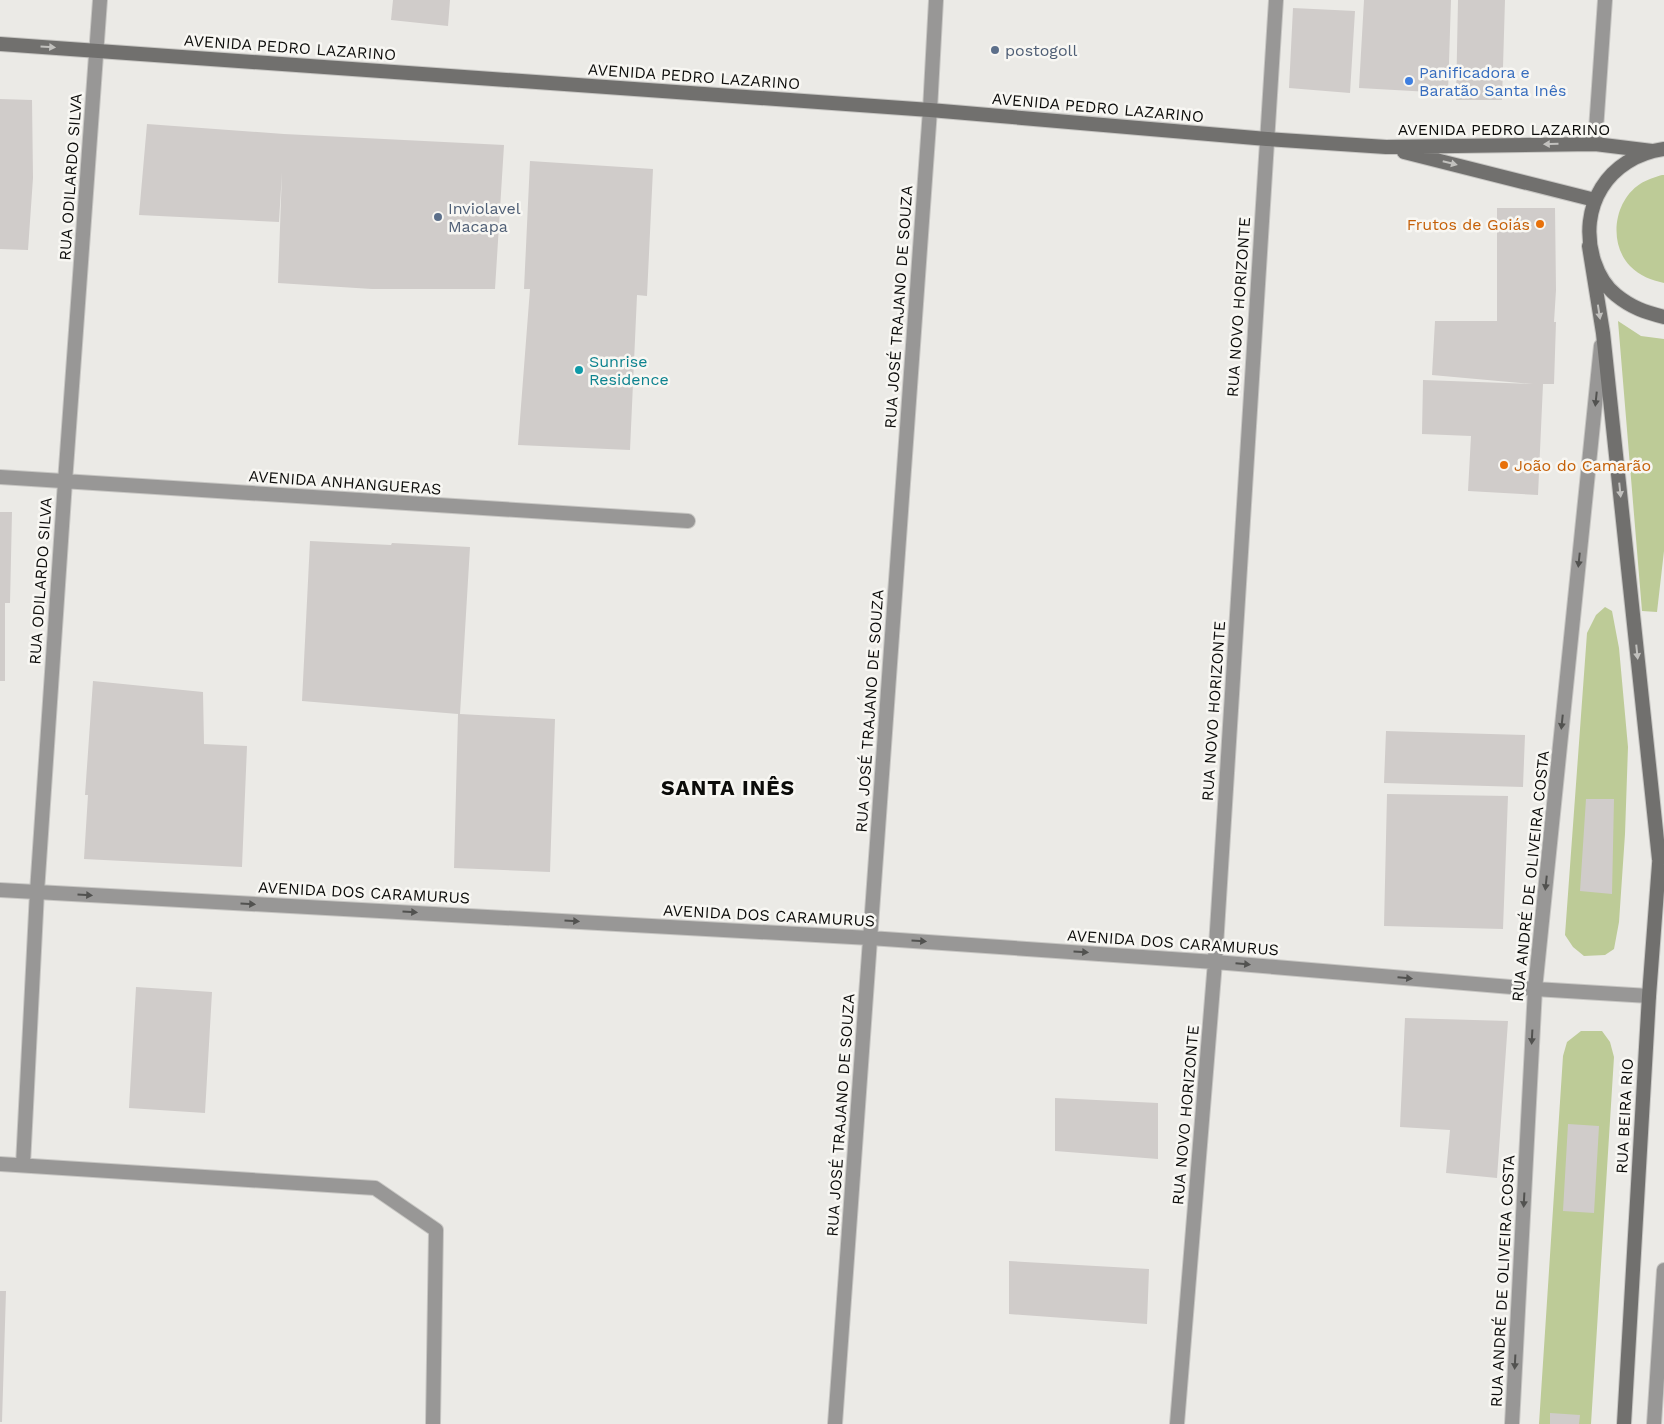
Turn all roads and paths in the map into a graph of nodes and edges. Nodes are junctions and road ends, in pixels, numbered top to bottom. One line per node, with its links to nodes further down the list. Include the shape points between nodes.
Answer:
1 (100, 0): 6 (street, RUA ODILARDO SILVA)
2 (936, 0): 7 (street, RUA JOSÉ TRAJANO DE SOUZA)
3 (1276, 0): 8 (street, RUA NOVO HORIZONTE)
4 (1605, 0): 9 (street)
5 (0, 44): 6 (main road, AVENIDA PEDRO LAZARINO, one-way to 6)
6 (97, 51): 7 (main road, AVENIDA PEDRO LAZARINO); 17 (street, RUA ODILARDO SILVA)
7 (930, 110): 8 (main road, AVENIDA PEDRO LAZARINO); 23 (street, RUA JOSÉ TRAJANO DE SOUZA)
8 (1267, 139): 10 (main road, AVENIDA PEDRO LAZARINO); 24 (street, RUA NOVO HORIZONTE)
9 (1595, 144): 10 (main road, AVENIDA PEDRO LAZARINO, one-way to 10); 11 (main road, AVENIDA PEDRO LAZARINO)
10 (1386, 147): 12 (main road, AVENIDA PEDRO LAZARINO, one-way to 12)
11 (1658, 150): 12 (main road, via 1628,161 1608,178)
12 (1595, 200): 13 (main road, via 1589,222)
13 (1589, 246): 14 (main road, via 1598,272 1615,294 1638,310); 15 (main road, RUA ANDRÉ DE OLIVEIRA COSTA, one-way to 15)
14 (1664, 317)
15 (1603, 333): 20 (main road, RUA ANDRÉ DE OLIVEIRA COSTA, one-way to 20); 25 (street, RUA ANDRÉ DE OLIVEIRA COSTA, one-way to 25)
16 (0, 477): 17 (street, AVENIDA ANHANGUERAS)
17 (64, 482): 18 (street, AVENIDA ANHANGUERAS); 22 (street, RUA ODILARDO SILVA)
18 (688, 521)
19 (1664, 811): 20 (main road, RUA BEIRA RIO)
20 (1659, 859): 26 (main road, RUA BEIRA RIO)
21 (0, 890): 22 (street, AVENIDA DOS CARAMURUS)
22 (37, 892): 23 (street, AVENIDA DOS CARAMURUS, one-way to 23); 28 (street, RUA ODILARDO SILVA)
23 (870, 938): 24 (street, AVENIDA DOS CARAMURUS, one-way to 24); 31 (street, RUA JOSÉ TRAJANO DE SOUZA)
24 (1214, 962): 25 (street, AVENIDA DOS CARAMURUS, one-way to 25); 32 (street, RUA NOVO HORIZONTE)
25 (1535, 989): 26 (street, AVENIDA DOS CARAMURUS); 33 (street, RUA ANDRÉ DE OLIVEIRA COSTA, one-way to 33)
26 (1649, 996): 34 (main road, RUA BEIRA RIO)
27 (0, 1164): 28 (street)
28 (23, 1165): 30 (street, via 375,1188 436,1230)
29 (1664, 1270): 35 (street)
30 (433, 1424)
31 (835, 1424)
32 (1177, 1424)
33 (1512, 1424)
34 (1624, 1424)
35 (1654, 1424)

